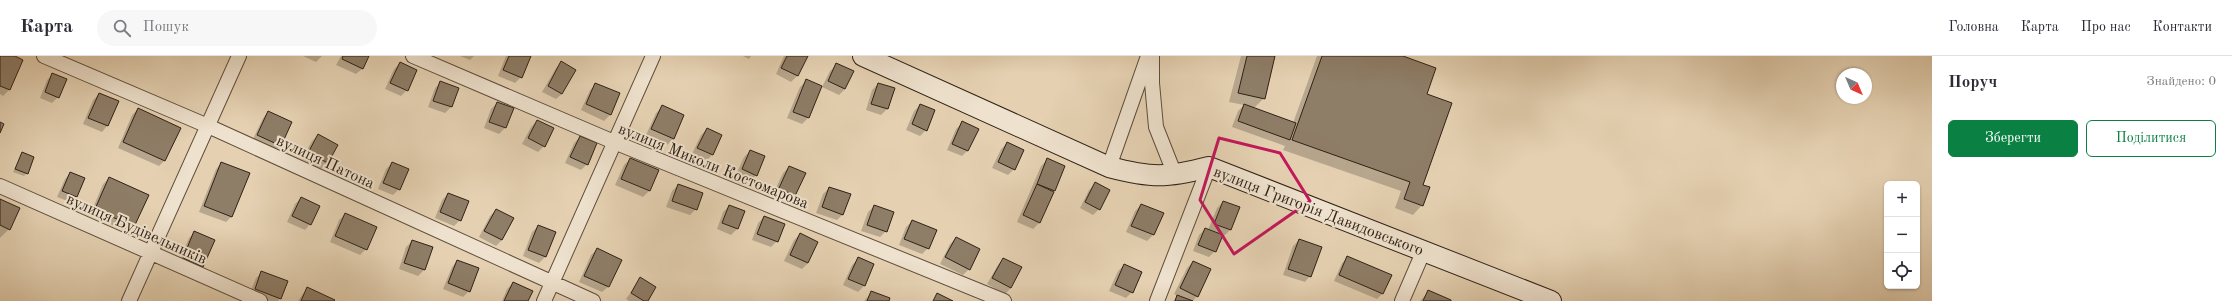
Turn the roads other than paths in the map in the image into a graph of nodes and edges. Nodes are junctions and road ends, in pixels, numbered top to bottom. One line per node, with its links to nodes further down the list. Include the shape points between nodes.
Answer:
1 (44, 56): 8 (street, вулиця Патона)
2 (239, 56): 8 (street)
3 (413, 56): 9 (street, вулиця Миколи Костомарова)
4 (653, 56): 9 (street)
5 (862, 56): 10 (street, вулиця Григорія Давидовського)
6 (1148, 56): 10 (street)
7 (1152, 56): 12 (street, via 1156,127)
8 (208, 126): 15 (street); 16 (street, вулиця Патона)
9 (614, 142): 16 (street); 21 (street, вулиця Миколи Костомарова)
10 (1109, 167): 12 (street, вулиця Григорія Давидовського, via 1141,175)
11 (1209, 167): 12 (street, вулиця Григорія Давидовського); 14 (street, вулиця Григорія Давидовського); 22 (street)
12 (1175, 176)
13 (0, 186): 15 (street, вулиця Будівельників)
14 (1424, 250): 23 (street); 24 (street, вулиця Григорія Давидовського)
15 (151, 252): 17 (street); 18 (street, вулиця Будівельників)
16 (552, 283): 19 (street); 20 (street, вулиця Патона)
17 (129, 301)
18 (260, 301)
19 (544, 301)
20 (593, 301)
21 (1004, 301)
22 (1157, 301)
23 (1402, 301)
24 (1551, 301)

